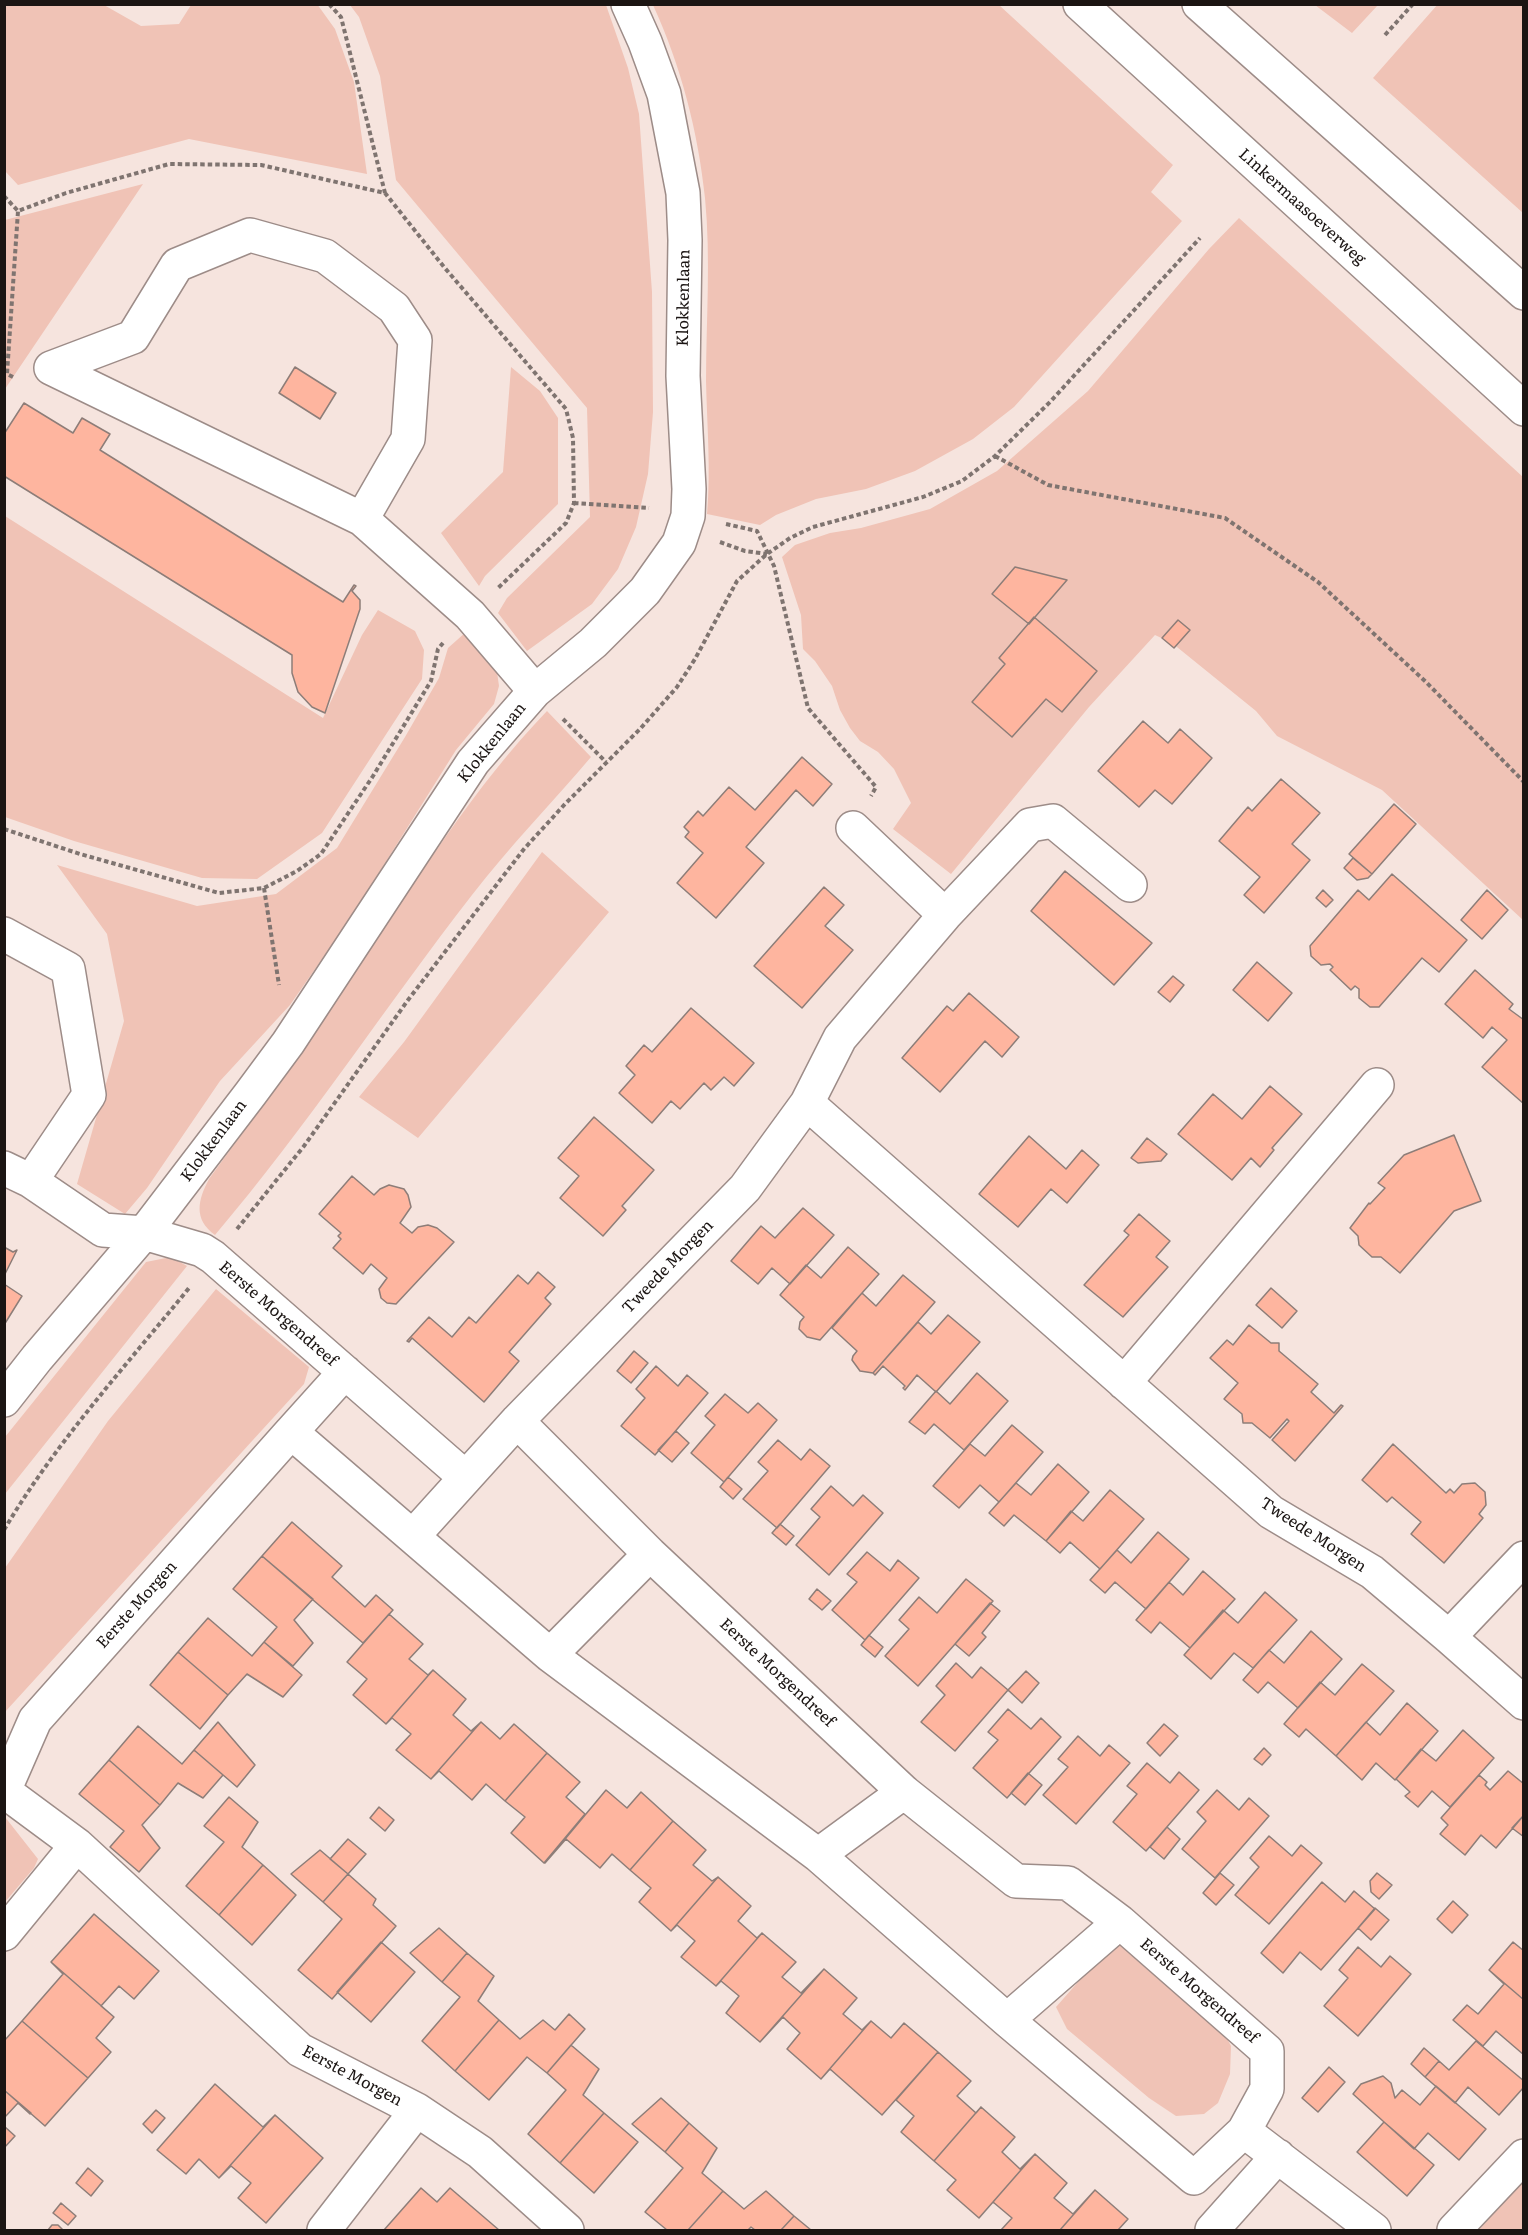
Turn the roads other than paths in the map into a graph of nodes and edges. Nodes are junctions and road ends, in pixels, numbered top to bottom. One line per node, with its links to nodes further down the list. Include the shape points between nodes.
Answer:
1 (628, 4): 7 (main road, Klokkenlaan, via 664,94 683,193 688,516 679,543 645,591 593,643)
2 (1080, 4): 5 (main road, Linkermaasoeverweg)
3 (1199, 4): 4 (main road)
4 (1524, 293)
5 (1524, 409)
6 (362, 519): 6 (main road, via 51,368 133,337 177,265 249,235 325,256 394,308 415,340 408,439); 7 (main road, via 470,615)
7 (535, 691): 15 (main road, Klokkenlaan, via 472,762 288,1043)
8 (853, 828): 10 (main road)
9 (1130, 885): 10 (main road, Tweede Morgen, via 1053,821 1030,825)
10 (945, 915): 13 (main road, Tweede Morgen, via 840,1038)
11 (4, 934): 14 (main road, via 68,969 89,1095)
12 (1377, 1086): 17 (main road)
13 (807, 1103): 17 (main road, Tweede Morgen); 19 (main road, Tweede Morgen, via 745,1188)
14 (18, 1175): 15 (main road, Eerste Morgendreef, via 103,1230)
15 (144, 1233): 16 (main road, Eerste Morgendreef, via 213,1257); 18 (main road, Klokkenlaan)
16 (345, 1372): 20 (main road, Eerste Morgendreef); 21 (main road, Eerste Morgendreef)
17 (1124, 1383): 25 (main road, Tweede Morgen, via 1271,1512 1371,1572)
18 (4, 1400)
19 (517, 1421): 21 (main road); 23 (main road, Eerste Morgendreef)
20 (291, 1432): 22 (main road); 28 (main road, Eerste Morgen, via 35,1720)
21 (465, 1477): 22 (main road)
22 (413, 1536): 26 (main road)
23 (650, 1554): 26 (main road); 29 (main road, Eerste Morgendreef)
24 (1524, 1558): 25 (main road)
25 (1449, 1637): 27 (main road, Tweede Morgen)
26 (550, 1655): 31 (main road)
27 (1524, 1703)
28 (4, 1791): 30 (main road, Eerste Morgen)
29 (904, 1792): 31 (main road); 32 (main road, Eerste Morgendreef, via 1016,1881 1068,1883)
30 (77, 1845): 33 (main road); 35 (main road, Eerste Morgen, via 300,2050)
31 (818, 1855): 34 (main road)
32 (1120, 1922): 34 (main road); 36 (main road, Eerste Morgendreef, via 1267,2051 1267,2089)
33 (4, 1934)
34 (1007, 2020): 39 (main road)
35 (417, 2110): 41 (main road, Eerste Morgen); 42 (main road, Eerste Morgen, via 480,2152)
36 (1244, 2131): 37 (main road); 39 (main road, Eerste Morgendreef)
37 (1278, 2156): 40 (main road); 43 (main road)
38 (1524, 2156): 44 (main road)
39 (1194, 2178): 40 (main road)
40 (1220, 2222)
41 (324, 2230)
42 (567, 2230)
43 (1374, 2230)
44 (1454, 2230)

